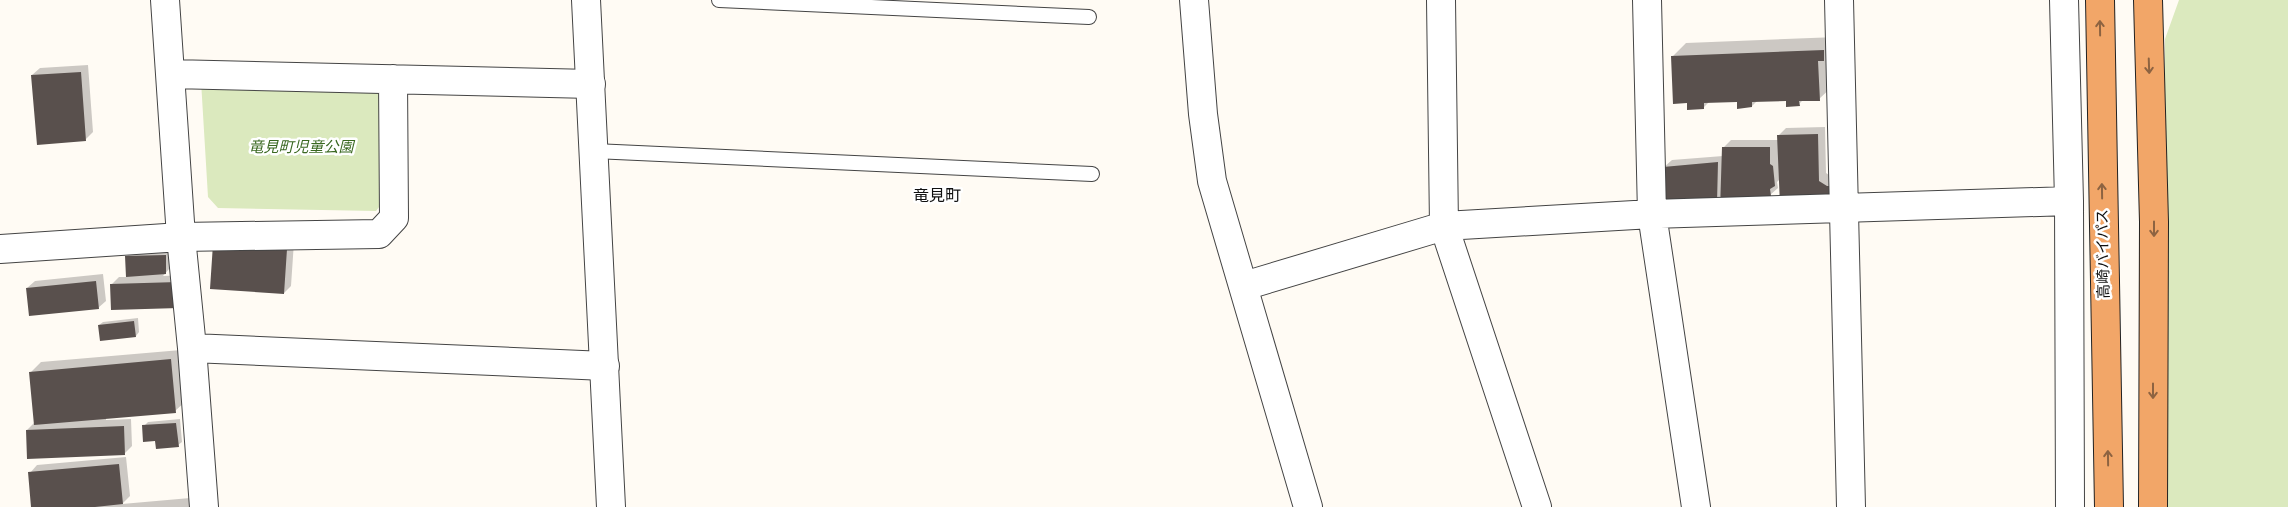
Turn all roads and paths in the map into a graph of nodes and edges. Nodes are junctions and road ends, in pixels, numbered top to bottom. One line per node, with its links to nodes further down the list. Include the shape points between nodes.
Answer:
1 (165, 0): 12 (street)
2 (586, 0): 14 (street)
3 (719, 0): 11 (lane)
4 (1194, 0): 23 (street, via 1212,181)
5 (1441, 0): 20 (street)
6 (1647, 0): 19 (street)
7 (1839, 0): 18 (street)
8 (2064, 0): 17 (street)
9 (2100, 0): 33 (highway, 高崎バイパス, one-way to 9)
10 (2148, 0): 34 (highway, one-way to 34, via 2154,222)
11 (1088, 16)
12 (170, 74): 13 (street); 21 (street)
13 (392, 79): 14 (street); 21 (street, via 394,218 379,234)
14 (591, 84): 15 (street)
15 (594, 151): 16 (lane); 25 (street)
16 (1092, 174)
17 (2068, 201): 18 (street); 32 (street)
18 (1845, 210): 19 (street); 31 (street)
19 (1652, 214): 20 (street); 30 (street)
20 (1444, 226): 23 (street); 29 (street)
21 (181, 237): 22 (street); 24 (street)
22 (0, 249)
23 (1244, 286): 28 (street)
24 (192, 348): 25 (street); 26 (street)
25 (605, 366): 27 (street)
26 (204, 507)
27 (611, 507)
28 (1308, 507)
29 (1537, 507)
30 (1696, 507)
31 (1851, 507)
32 (2070, 507)
33 (2109, 507)
34 (2153, 507)

